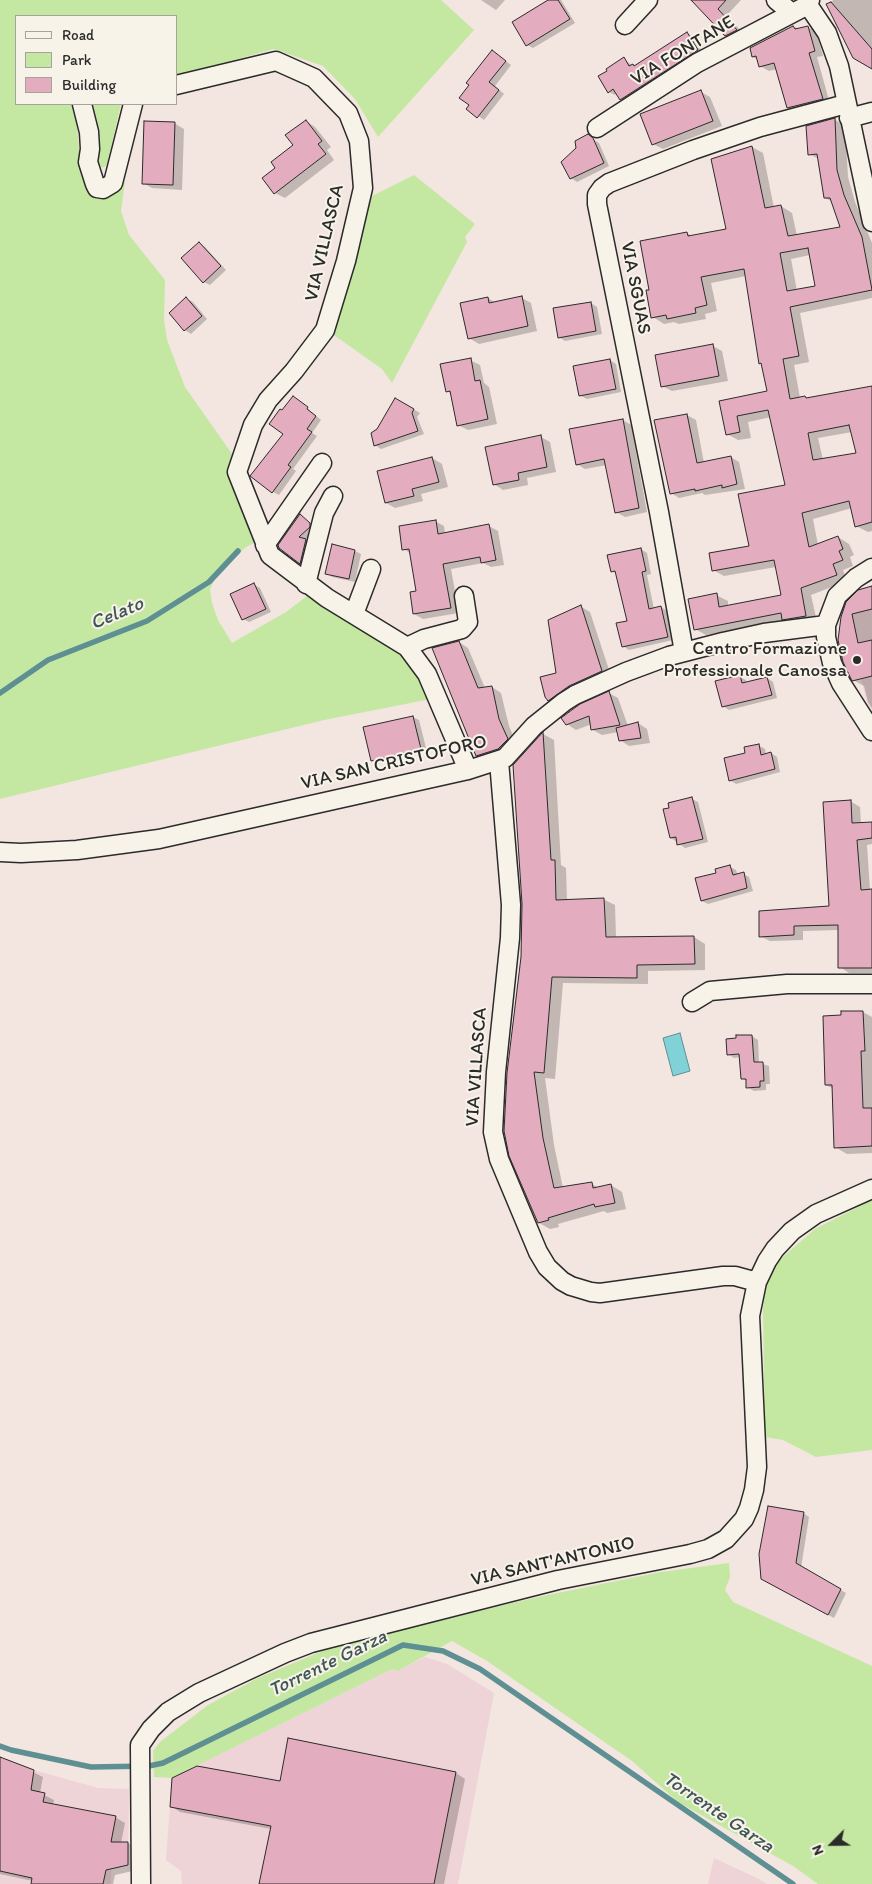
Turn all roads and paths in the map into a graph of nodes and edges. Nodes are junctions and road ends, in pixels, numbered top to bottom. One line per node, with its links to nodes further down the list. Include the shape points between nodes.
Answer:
1 (648, 0): 5 (street)
2 (776, 0): 4 (street)
3 (809, 2): 4 (street, VIA FONTANE); 9 (street, via 827,33 839,66)
4 (792, 13): 11 (street, VIA FONTANE, via 697,63)
5 (625, 24)
6 (178, 86): 15 (street, VIA VILLASCA, via 276,61 314,78 348,114 360,140 362,188 346,261 325,330 268,400 253,425 237,472)
7 (82, 105): 8 (street, via 90,149 88,162 95,184 103,190 113,183)
8 (133, 105)
9 (848, 111): 10 (street); 12 (street); 23 (street, VIA SGUAS, via 760,127 609,183 597,195)
10 (872, 112)
11 (597, 128)
12 (872, 222)
13 (322, 463): 15 (street)
14 (333, 496): 18 (street, via 324,513)
15 (264, 545): 18 (street, VIA VILLASCA, via 270,555)
16 (872, 568): 21 (street, via 837,596)
17 (371, 569): 20 (street)
18 (306, 584): 20 (street, VIA VILLASCA)
19 (464, 596): 22 (street, via 468,622 462,629)
20 (354, 614): 22 (street, VIA VILLASCA)
21 (826, 625): 23 (street, VIA SAN CRISTOFORO, via 764,633); 24 (street, via 832,663)
22 (407, 647): 26 (street, VIA VILLASCA, via 427,674)
23 (684, 652): 25 (street, VIA SAN CRISTOFORO, via 626,672 575,695 534,726)
24 (872, 731)
25 (499, 761): 26 (street, VIA SAN CRISTOFORO); 31 (street, VIA VILLASCA, via 511,914 493,1132 499,1159 538,1252 547,1267 562,1281 591,1292 723,1276)
26 (468, 770): 27 (street, VIA SAN CRISTOFORO, via 159,839 77,850)
27 (0, 852)
28 (872, 984): 29 (street, via 787,984 710,991)
29 (689, 998)
30 (872, 1189): 31 (street, VIA SANT'ANTONIO, via 816,1214 792,1230 767,1260)
31 (757, 1282): 32 (street, VIA SANT'ANTONIO, via 750,1316 757,1467 749,1508 726,1539 690,1554 558,1580 311,1643 259,1664 193,1697 168,1712 140,1745)
32 (140, 1884)

